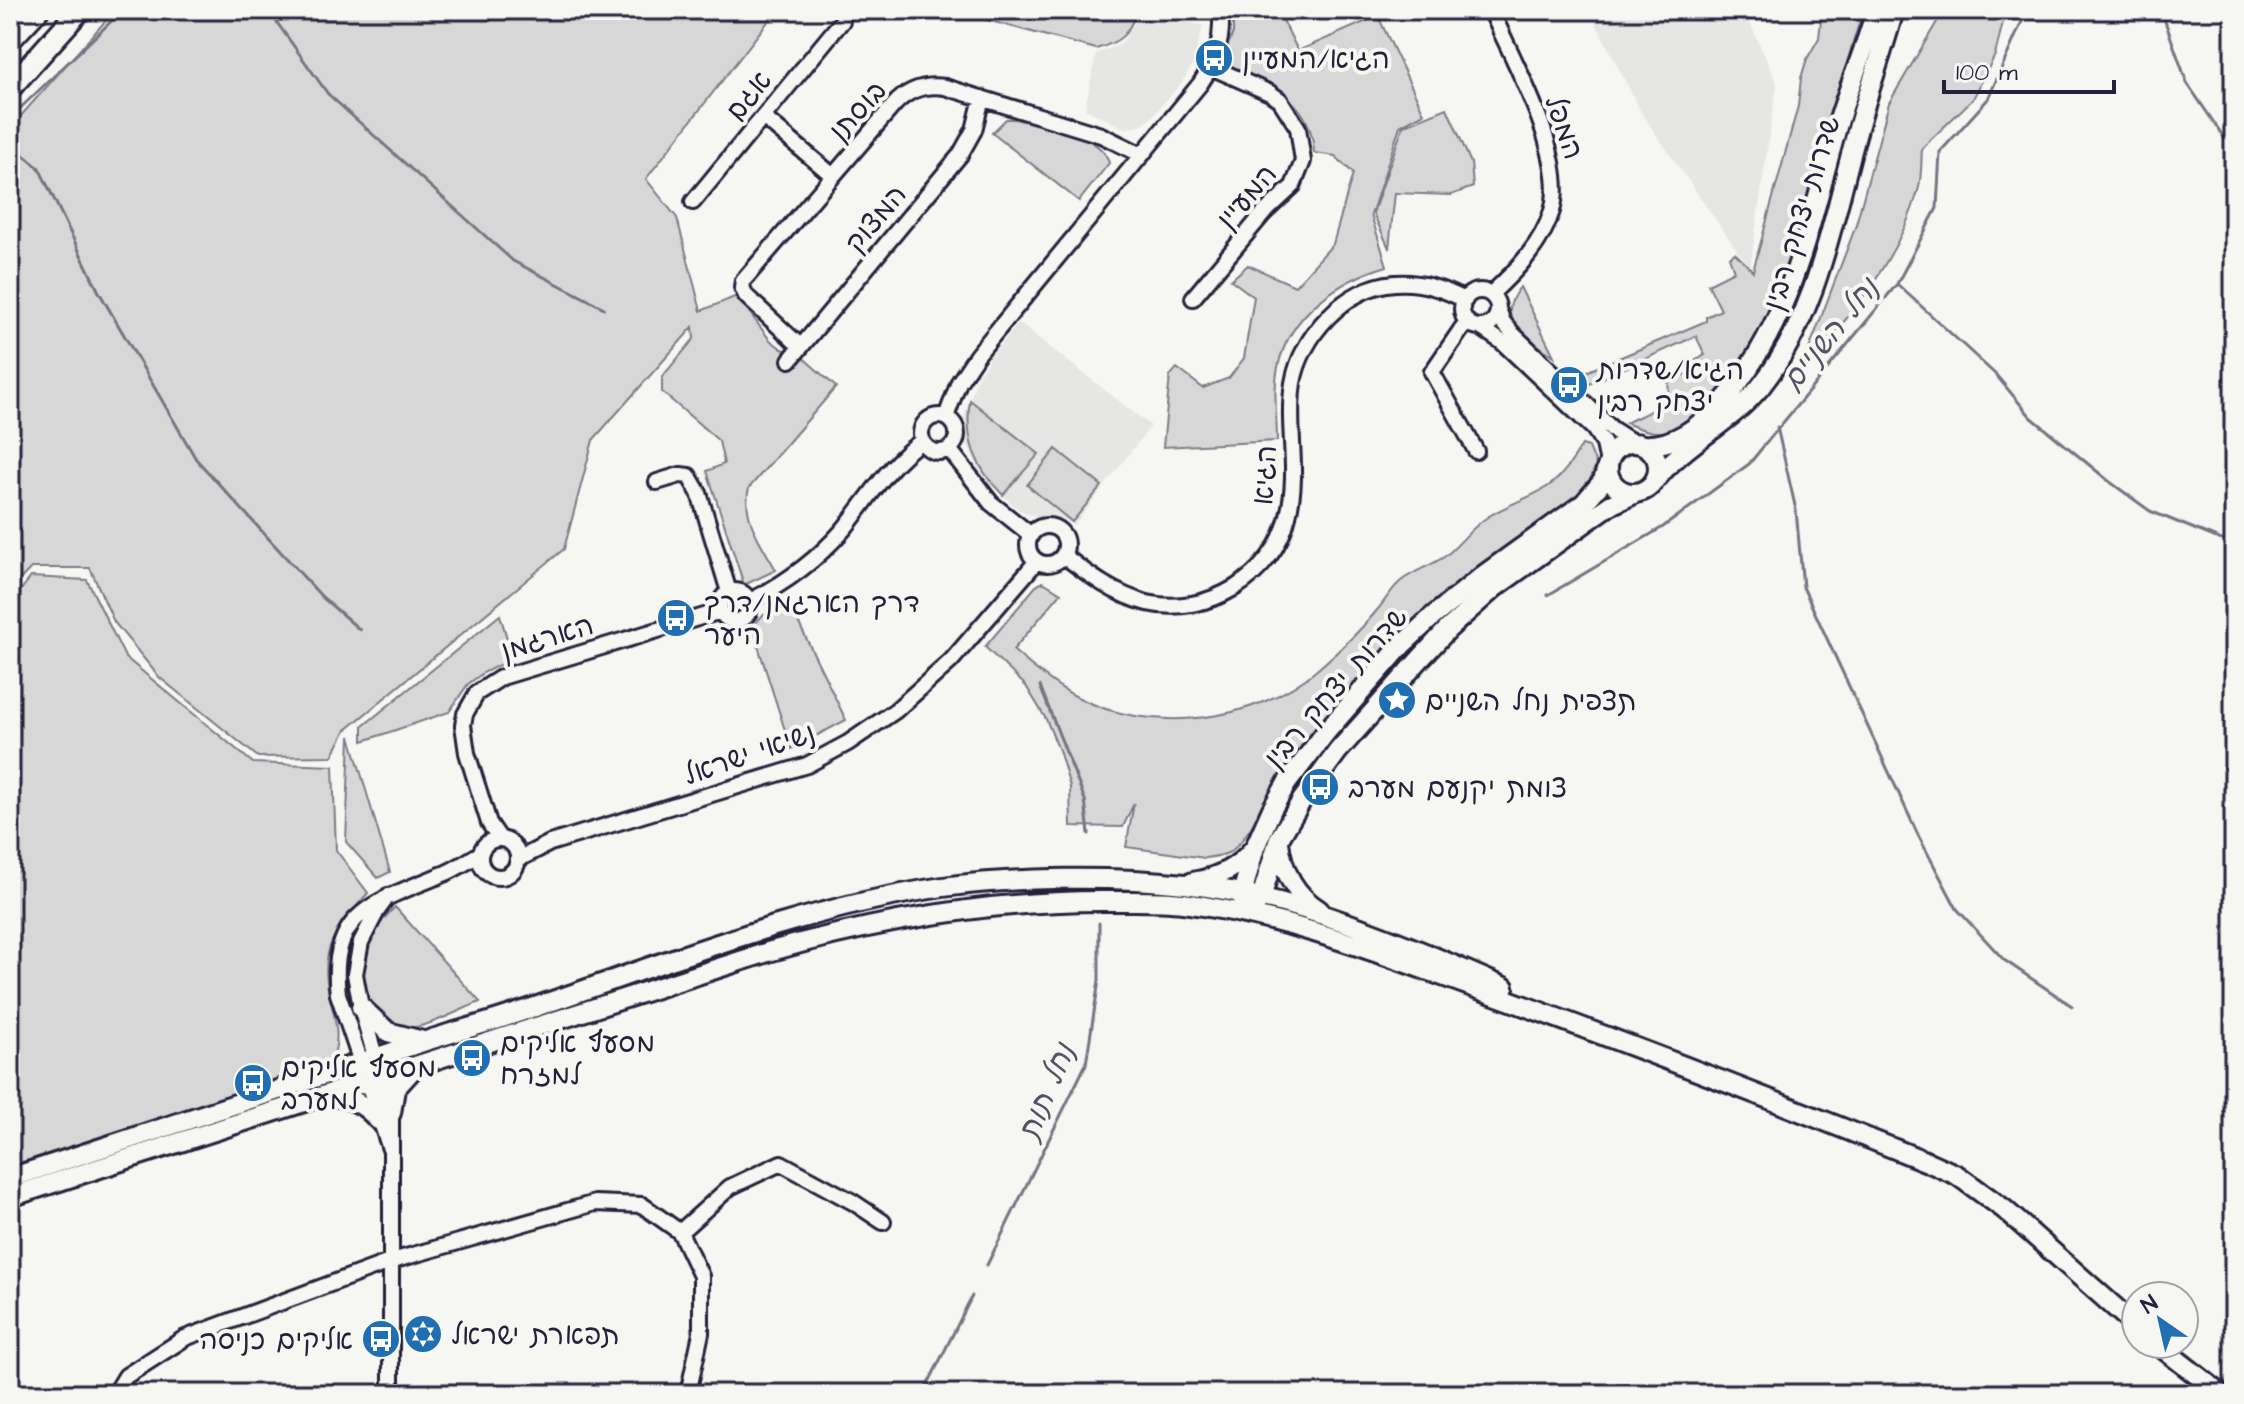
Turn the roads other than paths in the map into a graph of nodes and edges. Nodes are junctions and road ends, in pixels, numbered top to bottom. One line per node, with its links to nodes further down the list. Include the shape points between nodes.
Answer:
1 (38, 10): 8 (highway)
2 (80, 10): 10 (highway)
3 (1220, 10): 9 (street, via 1220,40)
4 (1491, 10): 16 (street, המפל, via 1545,134 1556,175 1546,226)
5 (1876, 10): 25 (main road, שדרות יצחק רבין, via 1797,274 1774,326 1711,415 1672,442)
6 (1894, 10): 29 (main road, שדרות יצחק רבין, via 1831,234 1792,335 1762,385)
7 (842, 21): 12 (street, אגם)
8 (10, 40)
9 (1211, 67): 13 (street); 17 (street, המעיין, via 1280,100 1298,128 1303,161 1293,186)
10 (10, 88)
11 (982, 98): 13 (street, בוסתן, via 1101,135); 14 (street, בוסתן, via 939,86 915,89 898,100); 21 (street, המצוק, via 974,130 960,155)
12 (763, 117): 14 (street); 15 (street, אגם)
13 (1142, 155): 23 (street, via 977,355 959,382)
14 (832, 175): 21 (street, בוסתן, via 742,284 746,296)
15 (693, 202)
16 (1491, 294): 18 (street, via 1476,291); 19 (street)
17 (1193, 298)
18 (1465, 300): 20 (street, via 1462,311); 33 (street, הגיא, via 1421,284 1386,284 1359,294 1322,325 1306,347 1294,379 1295,486 1287,521 1274,550 1232,590 1177,606 1149,603 1093,578)
19 (1498, 309): 20 (street, via 1493,322); 25 (street, via 1513,334 1612,429)
20 (1474, 324): 27 (street, via 1432,372); 28 (street, via 1502,342 1594,429)
21 (801, 347): 22 (street, המצוק)
22 (790, 360)
23 (946, 417): 24 (street, via 924,424); 26 (street, via 955,424 957,435)
24 (922, 441): 26 (street, via 934,452); 36 (street, via 818,556 782,585)
25 (1639, 444): 28 (main road, via 1621,445); 29 (main road, via 1656,456)
26 (949, 449): 32 (street, via 991,503)
27 (1476, 451)
28 (1608, 465): 31 (main road, via 1618,489); 42 (main road, שדרות יצחק רבין, via 1603,481 1584,503 1473,583 1401,646 1310,751 1272,809)
29 (1657, 478): 31 (main road)
30 (657, 482): 35 (street, via 689,476)
31 (1634, 494): 39 (main road, שדרות יצחק רבין, via 1516,571 1448,629 1330,761)
32 (1031, 535): 33 (street, via 1042,527 1055,527 1066,542); 34 (street, via 1029,552)
33 (1063, 555): 34 (street, via 1054,563)
34 (1037, 561): 41 (street, נשיאי ישראל, via 951,661 895,711 848,743 807,765)
35 (729, 592): 36 (street); 37 (street, via 720,602)
36 (750, 601): 37 (street, via 748,615 740,621 726,619)
37 (721, 611): 38 (street, הארגמן, via 502,677 477,693 465,714 464,735)
38 (489, 823): 40 (street, הארגמן); 43 (street, הארגמן)
39 (1279, 839): 50 (main road, שדרות יצחק רבין); 52 (main road, via 1284,867 1297,890)
40 (506, 841): 41 (street, נשיאי ישראל); 43 (street, נשיאי ישראל); 44 (street)
41 (550, 843): 44 (street, נשיאי ישראל)
42 (1255, 847): 47 (main road, via 1223,873); 48 (main road, שדרות יצחק רבין)
43 (483, 850): 45 (street, נשיאי ישראל); 46 (street, via 481,866)
44 (519, 859): 46 (street, נשיאי ישראל, via 508,876)
45 (444, 874): 46 (street, נשיאי ישראל); 49 (street, נשיאי ישראל)
46 (488, 874)
47 (1184, 884): 48 (main road); 54 (main road, via 1022,880 878,899 733,939)
48 (1242, 894): 50 (main road); 51 (main road, שדרות יצחק רבין)
49 (388, 896): 53 (street, via 357,956); 56 (street, נשיאי ישראל, via 347,930 335,970 338,994)
50 (1261, 898): 51 (main road, שדרות יצחק רבין); 52 (main road)
51 (1247, 915): 55 (main road, via 1349,944); 57 (main road, via 1182,903 1082,901 1014,903 900,920 768,952)
52 (1328, 916): 55 (main road, via 1399,941)
53 (361, 1007): 54 (main road, via 388,1032); 56 (street)
54 (426, 1041): 56 (main road)
55 (1634, 1046): 66 (main road, via 1957,1175 2004,1209)
56 (368, 1061): 58 (street); 61 (main road)
57 (416, 1066): 58 (main road); 60 (main road, via 395,1089)
58 (374, 1080): 59 (main road); 60 (street)
59 (327, 1095): 60 (main road, via 351,1099); 62 (main road)
60 (384, 1116): 65 (street, via 390,1150)
61 (10, 1178)
62 (10, 1197)
63 (883, 1222): 64 (street, via 781,1163 730,1187)
64 (680, 1232): 65 (street, via 642,1205 595,1203); 71 (street, via 701,1276 701,1333)
65 (392, 1261): 69 (street, via 185,1338 126,1376); 70 (street)
66 (2120, 1312)
67 (2177, 1360): 72 (main road)
68 (2234, 1388): 73 (street)
69 (115, 1394)
70 (391, 1394)
71 (688, 1394)
72 (2221, 1394)
73 (2230, 1394)

